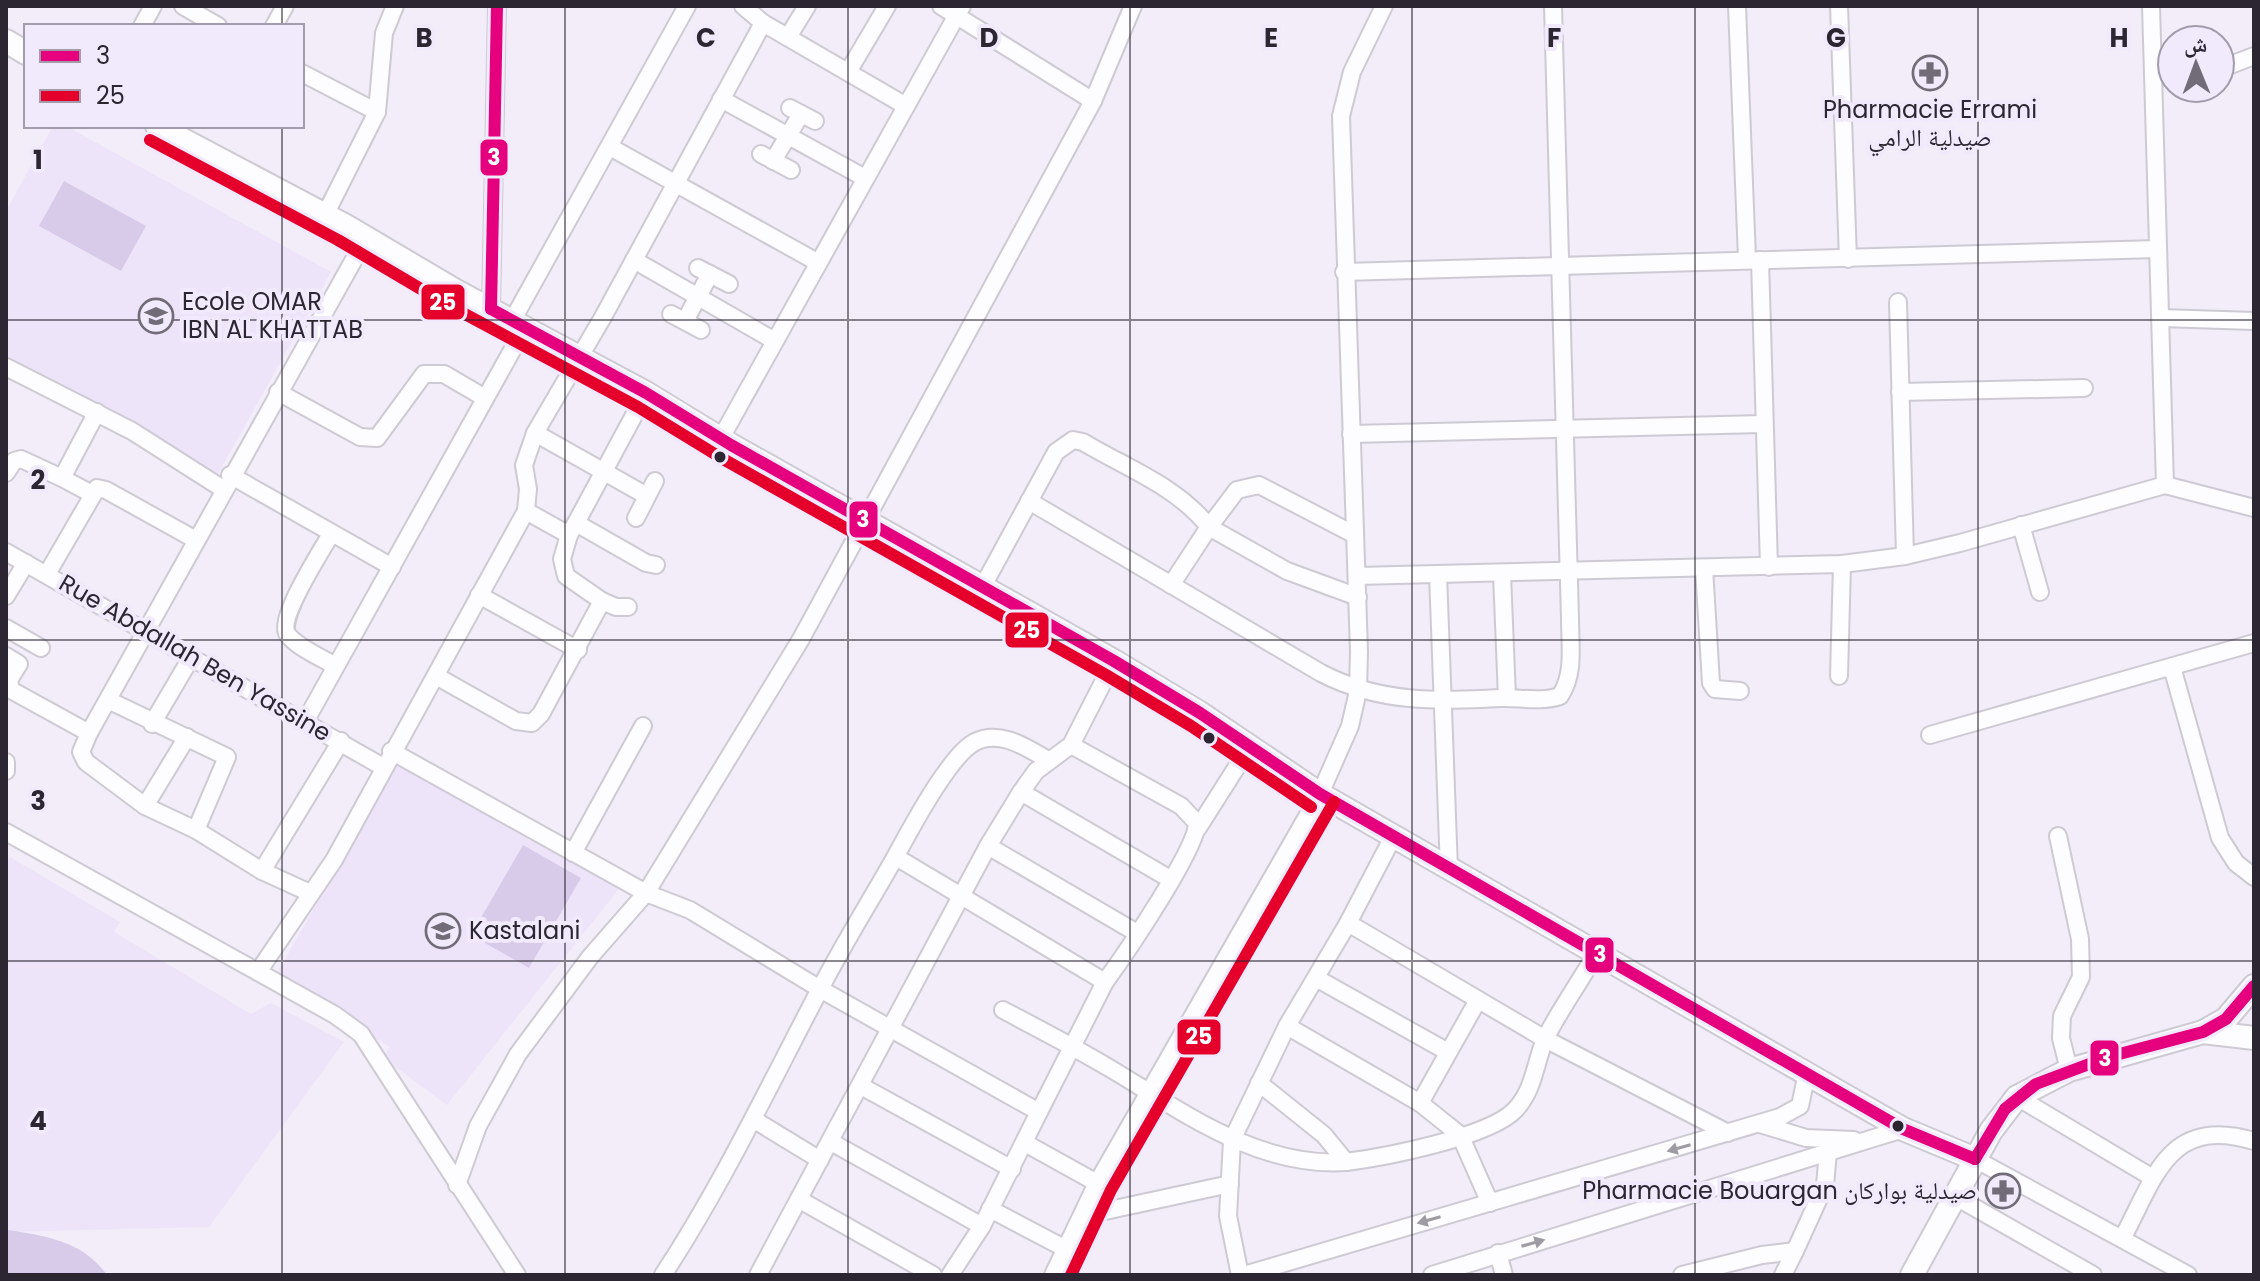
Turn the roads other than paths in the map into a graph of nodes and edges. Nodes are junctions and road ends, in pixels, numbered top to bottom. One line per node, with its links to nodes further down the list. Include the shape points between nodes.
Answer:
1 (152, 6): 19 (street)
2 (183, 6): 20 (street)
3 (285, 6): 21 (street)
4 (395, 6): 32 (street, via 384,33)
5 (497, 6): 52 (street)
6 (687, 6): 36 (street)
7 (743, 6): 18 (street)
8 (807, 6): 22 (street)
9 (887, 6): 27 (street)
10 (941, 6): 17 (street)
11 (1133, 6): 30 (street)
12 (1384, 6): 48 (street, via 1352,72 1341,116)
13 (1553, 6): 47 (street)
14 (1737, 6): 45 (street)
15 (1839, 6): 43 (street)
16 (2151, 6): 25 (street)
17 (959, 10): 30 (street); 31 (street)
18 (763, 23): 22 (street); 29 (street)
19 (143, 24)
20 (214, 24)
21 (275, 24)
22 (788, 37): 27 (street)
23 (6, 41): 24 (street)
24 (24, 52)
25 (2153, 69): 26 (street); 42 (street)
26 (2156, 69)
27 (848, 72): 31 (street)
28 (304, 74): 32 (street)
29 (721, 99): 35 (street); 39 (street)
30 (1093, 101): 83 (street)
31 (906, 106): 38 (street)
32 (377, 112): 40 (street)
33 (802, 114): 35 (street)
34 (161, 128): 40 (street)
35 (789, 137): 37 (street, via 767,157); 38 (street)
36 (610, 147): 39 (street); 55 (street)
37 (791, 170)
38 (865, 178): 46 (street)
39 (675, 185): 44 (street); 46 (street)
40 (325, 215): 41 (street)
41 (366, 238): 52 (street); 61 (street)
42 (2158, 249): 43 (street); 53 (street)
43 (1848, 259): 45 (street)
44 (634, 260): 50 (street); 58 (street)
45 (1754, 260): 47 (street); 66 (street)
46 (817, 262): 57 (street)
47 (1558, 264): 48 (street); 67 (street)
48 (1344, 272): 69 (street)
49 (729, 284): 50 (street, via 704,271)
50 (699, 298): 56 (street, via 678,318); 57 (street)
51 (1898, 302): 62 (street)
52 (491, 309): 55 (street)
53 (2161, 318): 54 (street); 76 (street)
54 (2254, 321)
55 (518, 325): 58 (street); 64 (street)
56 (701, 330)
57 (773, 340): 70 (street)
58 (581, 357): 63 (street); 68 (street)
59 (8, 372): 65 (street)
60 (2084, 388): 62 (street)
61 (278, 392): 64 (street, via 372,440 424,374 444,374); 75 (street)
62 (1900, 392): 91 (street)
63 (646, 393): 70 (street); 72 (street)
64 (485, 398): 95 (street)
65 (97, 412): 73 (street); 75 (street)
66 (1763, 424): 67 (street); 96 (street)
67 (1562, 429): 69 (street); 98 (street)
68 (535, 433): 72 (street); 81 (street, via 524,465)
69 (1351, 434): 88 (street)
70 (721, 438): 83 (street)
71 (6, 473): 73 (street, via 21,459)
72 (603, 473): 78 (street); 86 (street)
73 (62, 478): 77 (street)
74 (655, 481): 78 (street)
75 (226, 482): 87 (street); 89 (street)
76 (2165, 485): 80 (street); 84 (street)
77 (92, 494): 89 (street, via 102,488); 99 (street)
78 (647, 496): 82 (street)
79 (1029, 501): 85 (street, via 1056,452 1073,440 1173,494); 103 (street); 104 (street)
80 (2254, 508)
81 (526, 511): 86 (street); 106 (street)
82 (636, 518)
83 (866, 520): 104 (street); 157 (street, via 761,707)
84 (2021, 525): 91 (street); 105 (street)
85 (1209, 527): 88 (street, via 1237,490 1259,485); 103 (street); 108 (street, via 1274,564)
86 (572, 529): 94 (street); 109 (street, via 562,559 566,576)
87 (331, 534): 95 (street); 118 (street, via 285,625 289,637)
88 (1355, 535): 102 (street)
89 (196, 540): 112 (street)
90 (6, 552): 92 (street, Rue Abdallah Ben Yassine)
91 (1905, 556): 93 (street)
92 (26, 563): 99 (street, Rue Abdallah Ben Yassine); 107 (street)
93 (1842, 564): 96 (street); 121 (street)
94 (656, 565)
95 (392, 567): 118 (street)
96 (1769, 567): 97 (street)
97 (1704, 568): 98 (street); 123 (street, via 1711,683 1715,689)
98 (1569, 572): 101 (street); 124 (street, via 1568,684 1555,698)
99 (47, 574): 112 (street, Rue Abdallah Ben Yassine)
100 (1438, 574): 101 (street); 102 (street); 126 (street)
101 (1502, 574): 124 (street)
102 (1357, 576): 108 (street)
103 (1171, 585): 122 (street)
104 (983, 586): 117 (street)
105 (2040, 592)
106 (479, 595): 114 (street); 120 (street)
107 (6, 596)
108 (1358, 597): 122 (street)
109 (602, 601): 110 (street); 114 (street)
110 (628, 607)
111 (6, 628): 116 (street, via 36,645)
112 (147, 630): 115 (street, Rue Abdallah Ben Yassine); 125 (street)
113 (2254, 643): 119 (street)
114 (578, 650): 120 (street, via 532,723 516,721)
115 (192, 656): 127 (street, Rue Abdallah Ben Yassine); 128 (street)
116 (12, 660): 130 (street, via 11,690)
117 (1114, 661): 134 (street); 135 (street)
118 (335, 666): 127 (street)
119 (2172, 667): 131 (street); 154 (street, via 2220,838 2236,863)
120 (436, 676): 136 (street)
121 (1839, 676)
122 (1358, 691): 126 (street); 142 (street, via 1350,726)
123 (1740, 691)
124 (1507, 698): 126 (street)
125 (108, 700): 128 (street); 130 (street)
126 (1445, 701): 152 (street)
127 (306, 720): 133 (street, Rue Abdallah Ben Yassine)
128 (152, 724): 132 (street)
129 (643, 726): 150 (street)
130 (89, 733): 143 (street, via 81,752 86,762)
131 (1930, 735)
132 (187, 737): 143 (street); 145 (street, via 228,761)
133 (341, 741): 139 (street, Rue Abdallah Ben Yassine); 153 (street)
134 (1071, 745): 137 (street); 144 (street, via 1181,806)
135 (1250, 746): 142 (street); 144 (street)
136 (391, 751): 139 (street); 150 (street)
137 (1048, 760): 141 (street); 151 (street, via 1014,742 993,737 974,742 934,792)
138 (6, 762): 140 (street)
139 (383, 767): 156 (street, via 334,860)
140 (6, 771)
141 (1021, 792): 149 (street); 155 (street)
142 (1320, 794): 148 (street); 180 (street)
143 (145, 806): 145 (street)
144 (1198, 828): 155 (street)
145 (196, 830): 153 (street)
146 (6, 832): 162 (street)
147 (2058, 836): 176 (street, via 2080,939 2081,977 2062,1016)
148 (1393, 837): 152 (street); 159 (street)
149 (988, 846): 158 (street); 160 (street)
150 (573, 853): 157 (street)
151 (896, 857): 158 (street); 166 (street)
152 (1449, 870): 161 (street)
153 (262, 871): 156 (street)
154 (2254, 877)
155 (1170, 879): 160 (street)
156 (310, 893): 162 (street)
157 (646, 893): 166 (street, via 690,910); 202 (street, via 590,957 518,1054 478,1126)
158 (961, 896): 164 (street); 170 (street)
159 (1348, 923): 163 (street); 167 (street)
160 (1137, 933): 164 (street)
161 (1597, 952): 173 (street); 177 (street)
162 (258, 972): 202 (street, via 355,1027)
163 (1316, 978): 169 (street); 175 (street)
164 (1105, 982): 174 (street)
165 (2254, 986): 171 (street, via 2226,1019)
166 (820, 989): 170 (street); 184 (street)
167 (1478, 1000): 173 (street); 175 (street)
168 (1003, 1010): 174 (street)
169 (1287, 1026): 178 (street); 182 (street)
170 (892, 1028): 179 (street); 183 (street)
171 (2203, 1032): 172 (street); 176 (street)
172 (2254, 1038)
173 (1545, 1039): 187 (street); 188 (street, via 1530,1088 1515,1111)
174 (1072, 1047): 180 (street); 183 (street)
175 (1448, 1052): 182 (street)
176 (2069, 1070): 181 (street)
177 (1807, 1073): 185 (street, via 1800,1106); 186 (street)
178 (1259, 1083): 189 (street); 197 (street, via 1324,1135)
179 (861, 1086): 192 (street); 198 (street)
180 (1148, 1092): 189 (street); 200 (street)
181 (2017, 1097): 195 (street); 199 (street)
182 (1420, 1103): 188 (street)
183 (1039, 1112): 193 (street)
184 (753, 1119): 196 (street); 215 (street)
185 (1760, 1124): 187 (street); 190 (street, via 1806,1138)
186 (1903, 1129): 190 (street); 195 (street)
187 (1728, 1133): 205 (street, one-way to 205)
188 (1460, 1135): 197 (street); 205 (street)
189 (1232, 1140): 197 (street, via 1291,1159); 201 (street)
190 (1863, 1140): 194 (street)
191 (2254, 1141): 199 (street, via 2218,1134 2181,1144)
192 (831, 1142): 196 (street); 208 (street)
193 (1025, 1143): 198 (street); 200 (street)
194 (1828, 1152): 211 (street, via 1825,1185); 212 (street, one-way to 194)
195 (1975, 1159): 203 (street); 209 (street)
196 (820, 1160): 204 (street)
197 (1346, 1162)
198 (1012, 1169): 206 (street)
199 (2153, 1178): 209 (street)
200 (1097, 1183): 207 (street)
201 (1230, 1184): 207 (street); 220 (street, via 1228,1216)
202 (457, 1185): 214 (street)
203 (1956, 1197): 225 (street); 226 (street)
204 (800, 1200): 216 (street); 217 (street)
205 (1490, 1203): 220 (street, one-way to 220)
206 (990, 1209): 208 (street); 210 (street)
207 (1082, 1216): 210 (street)
208 (982, 1226): 218 (street)
209 (2122, 1239): 227 (street)
210 (1066, 1249): 219 (street)
211 (1795, 1251): 213 (street, via 1762,1255); 224 (street)
212 (1498, 1253): 221 (street); 222 (street)
213 (1710, 1272): 223 (street)
214 (517, 1275)
215 (663, 1275)
216 (758, 1275)
217 (933, 1275)
218 (950, 1275)
219 (1053, 1275)
220 (1242, 1275)
221 (1432, 1275)
222 (1504, 1275)
223 (1682, 1275)
224 (1783, 1275)
225 (1912, 1275)
226 (2093, 1275)
227 (2188, 1275)

